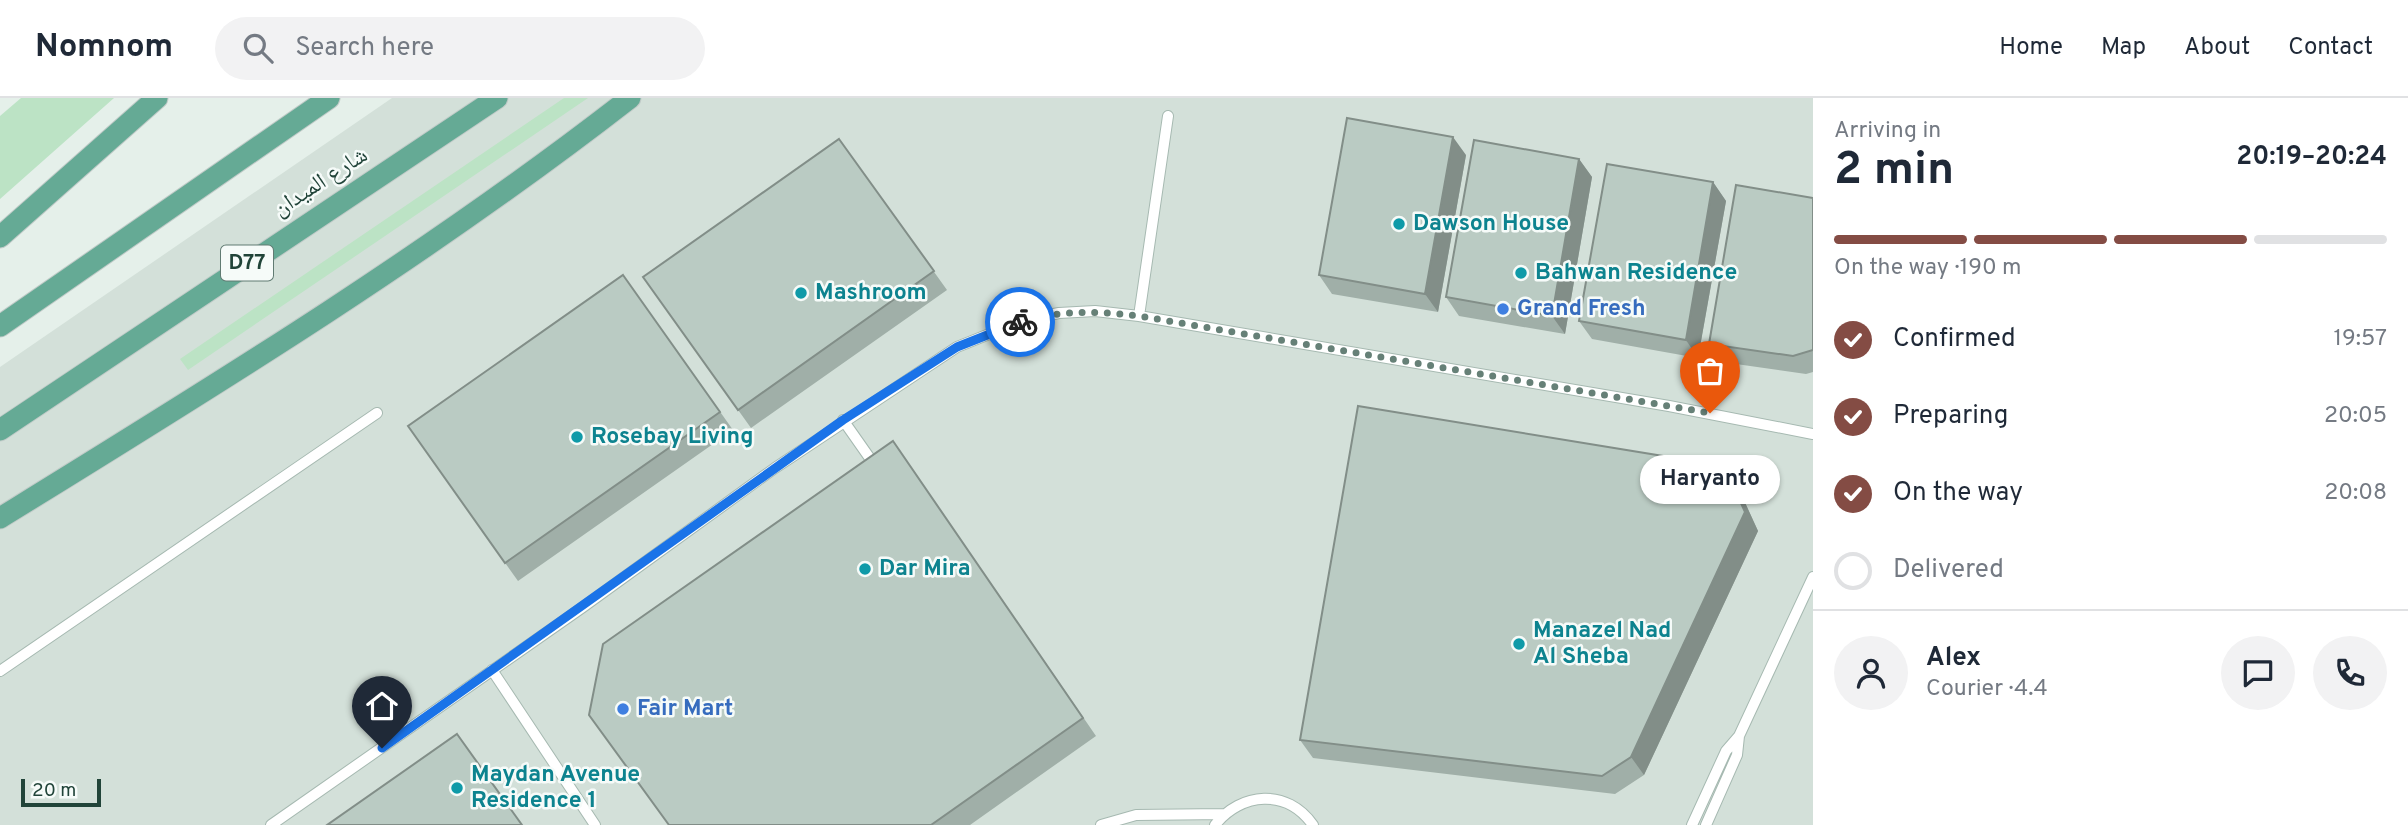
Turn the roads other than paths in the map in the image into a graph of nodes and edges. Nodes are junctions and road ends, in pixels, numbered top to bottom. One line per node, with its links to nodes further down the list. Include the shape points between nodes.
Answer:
1 (157, 98): 6 (main road)
2 (329, 98): 8 (main road)
3 (497, 98): 11 (main road, شارع الميدان / D77)
4 (629, 98): 14 (main road, via 363,286)
5 (1168, 117): 7 (lane)
6 (0, 237)
7 (1139, 316): 10 (lane, via 1096,311 1024,320 957,347); 12 (lane)
8 (0, 326)
9 (377, 413): 17 (lane)
10 (843, 420): 13 (lane); 16 (lane)
11 (0, 430)
12 (1813, 434)
13 (882, 475)
14 (0, 518)
15 (1813, 577): 18 (lane)
16 (492, 670): 21 (lane); 22 (lane)
17 (0, 671)
18 (1739, 736): 26 (lane, via 1727,751); 27 (lane, via 1737,755)
19 (1224, 814): 20 (lane, via 1247,800 1273,798 1297,808); 23 (lane, via 1136,815); 24 (lane)
20 (1311, 823): 25 (lane)
21 (271, 825)
22 (595, 825)
23 (1101, 825)
24 (1215, 825)
25 (1323, 825)
26 (1692, 825)
27 (1706, 825)

